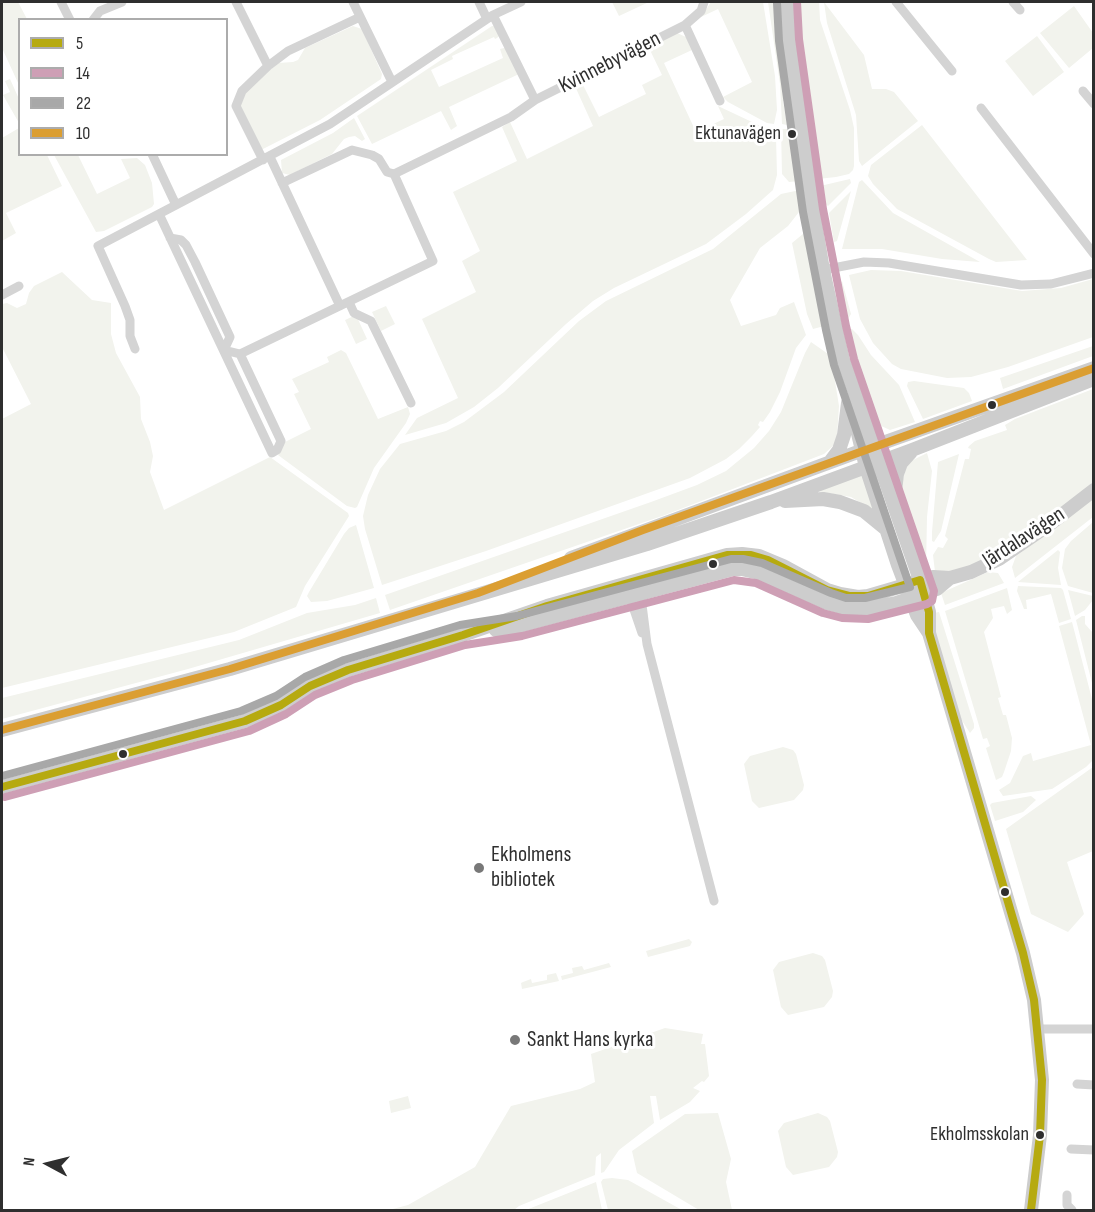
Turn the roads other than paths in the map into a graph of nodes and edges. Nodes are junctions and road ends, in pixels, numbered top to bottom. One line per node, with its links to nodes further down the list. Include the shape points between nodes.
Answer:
1 (61, 2): 12 (street)
2 (122, 2): 13 (street, via 100,11)
3 (236, 2): 15 (street)
4 (352, 2): 10 (street)
5 (479, 2): 11 (street, Kvinnebyvägen)
6 (521, 2): 11 (street)
7 (704, 2): 14 (street, Kvinnebyvägen, via 701,11)
8 (787, 2): 30 (street, via 792,63)
9 (896, 2): 16 (street)
10 (360, 17): 15 (street, via 288,51); 17 (street)
11 (490, 17): 17 (street); 19 (street, Kvinnebyvägen)
12 (69, 18)
13 (95, 18)
14 (685, 25): 19 (street, Kvinnebyvägen); 20 (street, Kvinnebyvägen)
15 (268, 66): 24 (street, via 242,91 236,106)
16 (952, 71)
17 (392, 82): 24 (street, via 330,124)
18 (1083, 92): 21 (street)
19 (536, 100): 25 (street, Kvinnebyvägen, via 511,117)
20 (720, 101)
21 (1094, 104)
22 (981, 108): 29 (street)
23 (153, 156): 27 (street)
24 (266, 158): 26 (street); 27 (street)
25 (394, 174): 26 (street, via 387,172 372,155 352,150); 34 (street, via 433,261)
26 (282, 183): 34 (street)
27 (176, 205): 28 (street)
28 (159, 214): 35 (street, via 98,246 125,306); 36 (street)
29 (1094, 254)
30 (823, 270): 31 (street, via 864,262 889,263 1021,285 1051,284); 38 (street)
31 (1094, 273)
32 (19, 286): 33 (street)
33 (2, 295)
34 (345, 304): 37 (street); 42 (street, via 371,321)
35 (135, 349)
36 (224, 351): 37 (street); 37 (street, via 272,453 280,441)
37 (240, 354)
38 (844, 362): 41 (street); 43 (street)
39 (1094, 368): 43 (street)
40 (1094, 379): 44 (street)
41 (849, 395): 43 (street); 45 (street, via 844,435)
42 (411, 403)
43 (868, 448): 45 (street); 46 (street)
44 (912, 450): 46 (street); 49 (street, via 897,474)
45 (830, 462): 53 (street)
46 (873, 465): 48 (street); 49 (street); 50 (street)
47 (1094, 490): 52 (street, Järdalavägen, via 999,558 971,572 950,578 933,577)
48 (771, 502): 50 (street, via 840,502 864,511); 53 (street, via 647,544)
49 (894, 505): 52 (street)
50 (888, 531): 52 (street)
51 (633, 589): 52 (street, Järdalavägen, via 727,555 742,554 768,560 827,590 850,596); 55 (street, Järdalavägen, via 519,626 463,635 348,670 244,721); 56 (street)
52 (915, 589): 57 (street, via 917,615 929,633 1023,953)
53 (478, 593): 54 (street, via 230,669)
54 (2, 730)
55 (2, 788)
56 (714, 901)
57 (1039, 1029): 58 (street); 64 (street, via 1041,1106)
58 (1094, 1029)
59 (1077, 1084): 60 (street)
60 (1094, 1085)
61 (1071, 1149): 62 (street)
62 (1094, 1150)
63 (1067, 1195): 65 (street, via 1067,1205)
64 (1031, 1210)
65 (1072, 1210)

